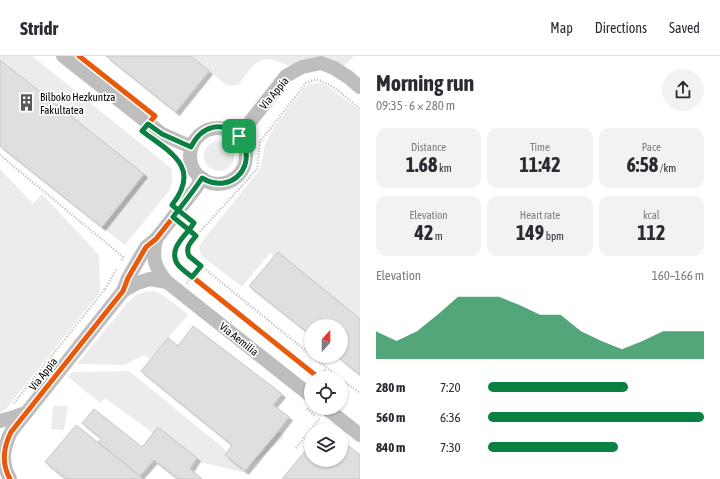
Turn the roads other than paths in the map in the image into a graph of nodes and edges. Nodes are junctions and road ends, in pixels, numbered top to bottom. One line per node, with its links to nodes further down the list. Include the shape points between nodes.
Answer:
1 (63, 56): 4 (street, via 162,134)
2 (360, 87): 3 (street, Via Appia, via 334,68 321,63 302,67 286,76)
3 (239, 136): 4 (street, via 228,129 212,128 200,134); 5 (street, via 245,146 246,162 237,176 228,182 217,184)
4 (191, 147): 5 (street, via 192,166)
5 (202, 178): 6 (street)
6 (156, 239): 7 (street, Via Aemilia, via 154,257 159,273); 8 (street, via 146,247)
7 (167, 282): 8 (street, via 150,279); 9 (street, Via Aemilia)
8 (123, 291): 10 (street, Via Appia)
9 (304, 399)
10 (26, 413): 12 (street); 14 (street, Via Appia, via 11,432 5,446)
11 (335, 415): 13 (street)
12 (0, 421)
13 (360, 435)
14 (6, 474)

